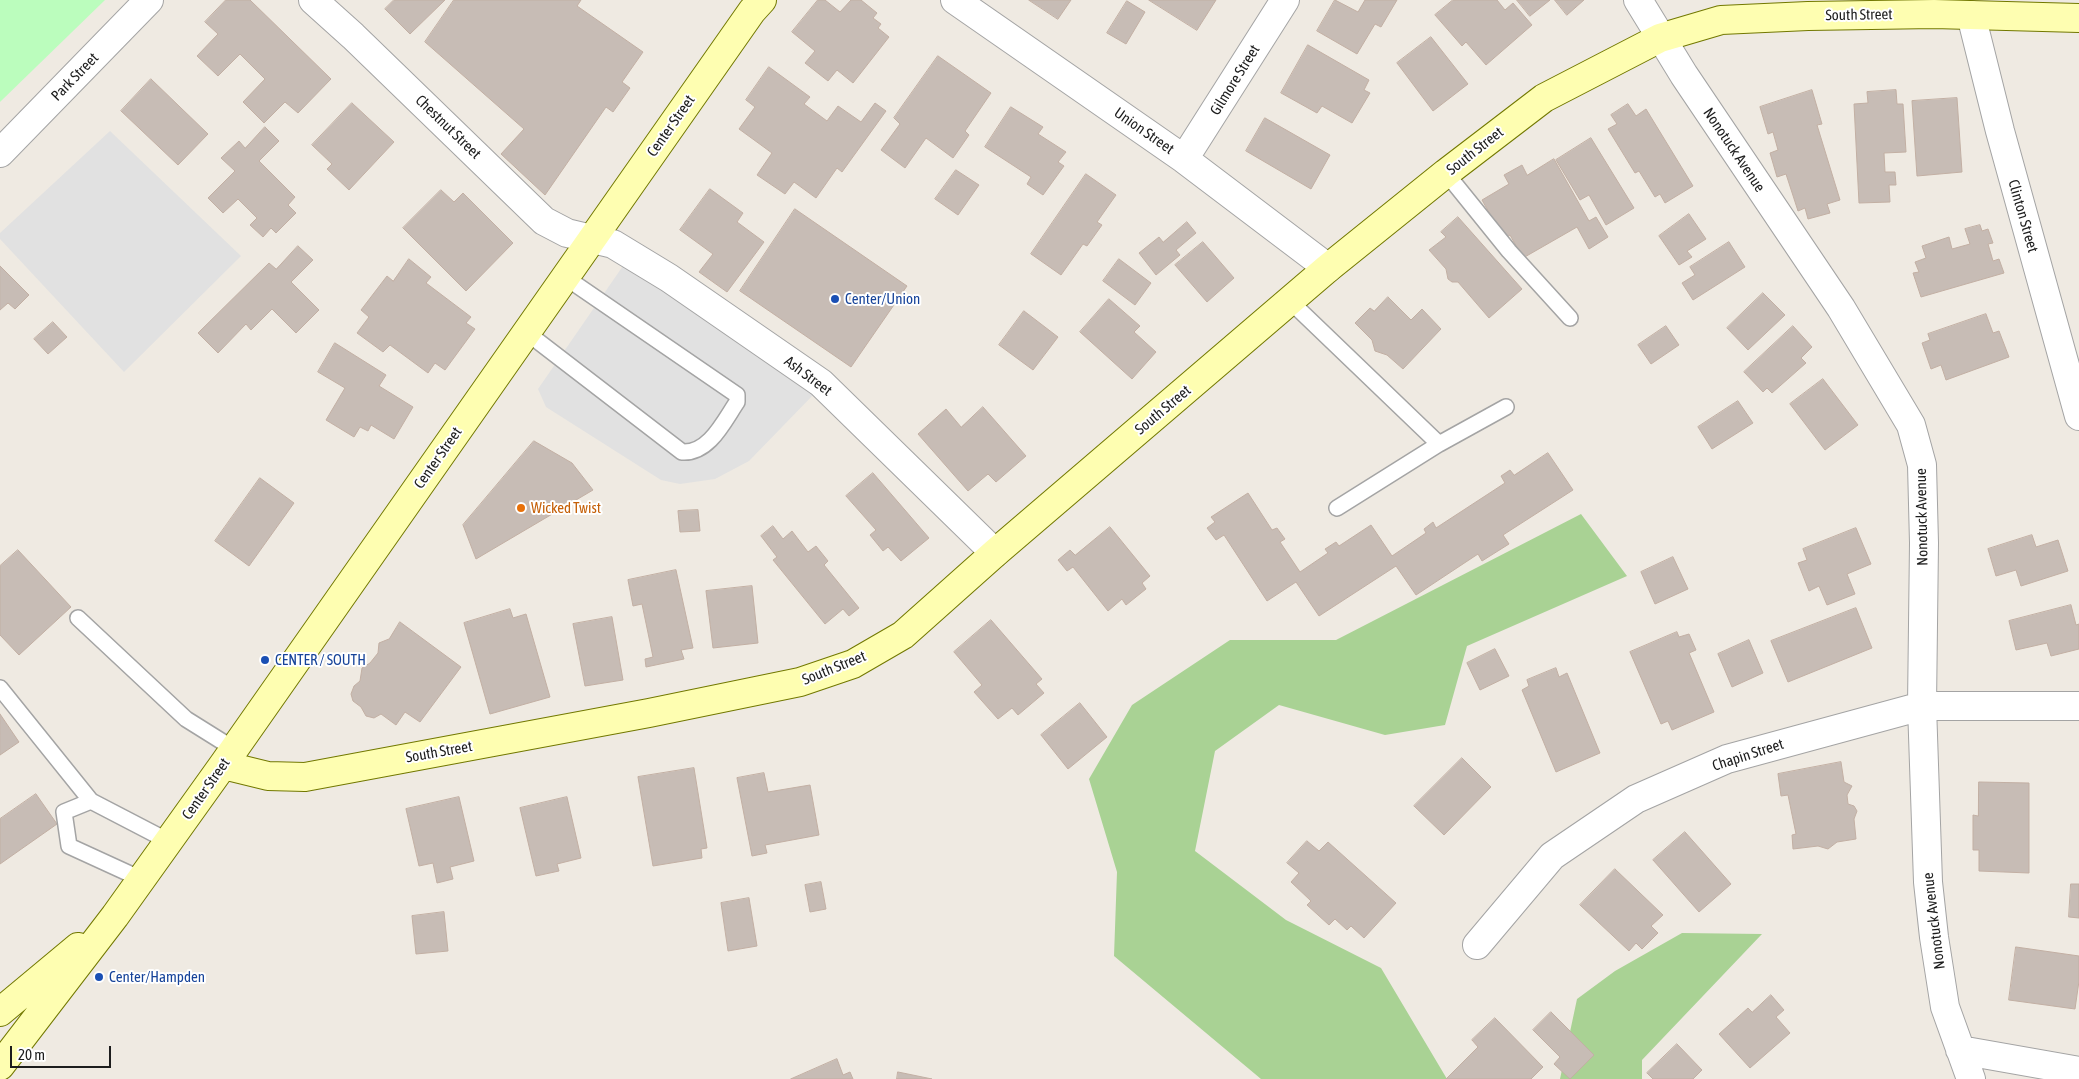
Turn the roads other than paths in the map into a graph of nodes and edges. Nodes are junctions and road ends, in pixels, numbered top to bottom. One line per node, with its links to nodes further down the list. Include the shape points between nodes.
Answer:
1 (150, 0): 10 (street, Park Street)
2 (313, 0): 13 (street, Chestnut Street, via 544,221 567,233)
3 (954, 0): 11 (street, Union Street)
4 (1285, 0): 11 (street, Gilmore Street)
5 (1638, 0): 9 (street, Nonotuck Avenue)
6 (757, 4): 13 (street, Center Street)
7 (1971, 15): 8 (street, South Street); 9 (street, South Street, via 1721,20); 20 (street, Clinton Street)
8 (2079, 18)
9 (1660, 38): 12 (street, South Street, via 1544,98); 26 (street, Nonotuck Avenue, via 1841,308 1911,425 1922,465)
10 (0, 154)
11 (1184, 159): 14 (street, Union Street)
12 (1446, 173): 14 (street, South Street); 17 (lane, via 1509,251)
13 (592, 238): 15 (street, Center Street); 23 (street, Ash Street, via 613,244 669,278 821,383)
14 (1328, 268): 16 (street, South Street)
15 (565, 277): 18 (street, Center Street); 18 (lane, via 737,394 737,402 706,446 691,453 682,452)
16 (1290, 301): 21 (lane); 23 (street, South Street)
17 (1570, 318)
18 (526, 332): 28 (street, Center Street)
19 (1506, 407): 21 (lane)
20 (2079, 416)
21 (1438, 444): 22 (lane)
22 (1337, 508)
23 (995, 553): 28 (street, South Street, via 903,635 853,664 800,682 305,777 268,776)
24 (78, 618): 28 (lane)
25 (0, 688): 29 (lane)
26 (1922, 706): 27 (street, Chapin Street); 33 (street, Chapin Street, via 1728,759 1636,799 1552,856); 35 (street, Nonotuck Avenue, via 1928,882 1934,937 1946,1007)
27 (2079, 706)
28 (228, 757): 30 (street, Center Street)
29 (91, 801): 30 (lane); 31 (lane, via 64,812 69,846)
30 (168, 841): 31 (street, Center Street)
31 (142, 879): 32 (street, Center Street)
32 (115, 916): 34 (street, Center Street); 36 (street, Center Street)
33 (1476, 945)
34 (0, 1012)
35 (1960, 1050): 37 (street); 38 (street, Nonotuck Avenue)
36 (0, 1066)
37 (2079, 1071)
38 (1971, 1079)

